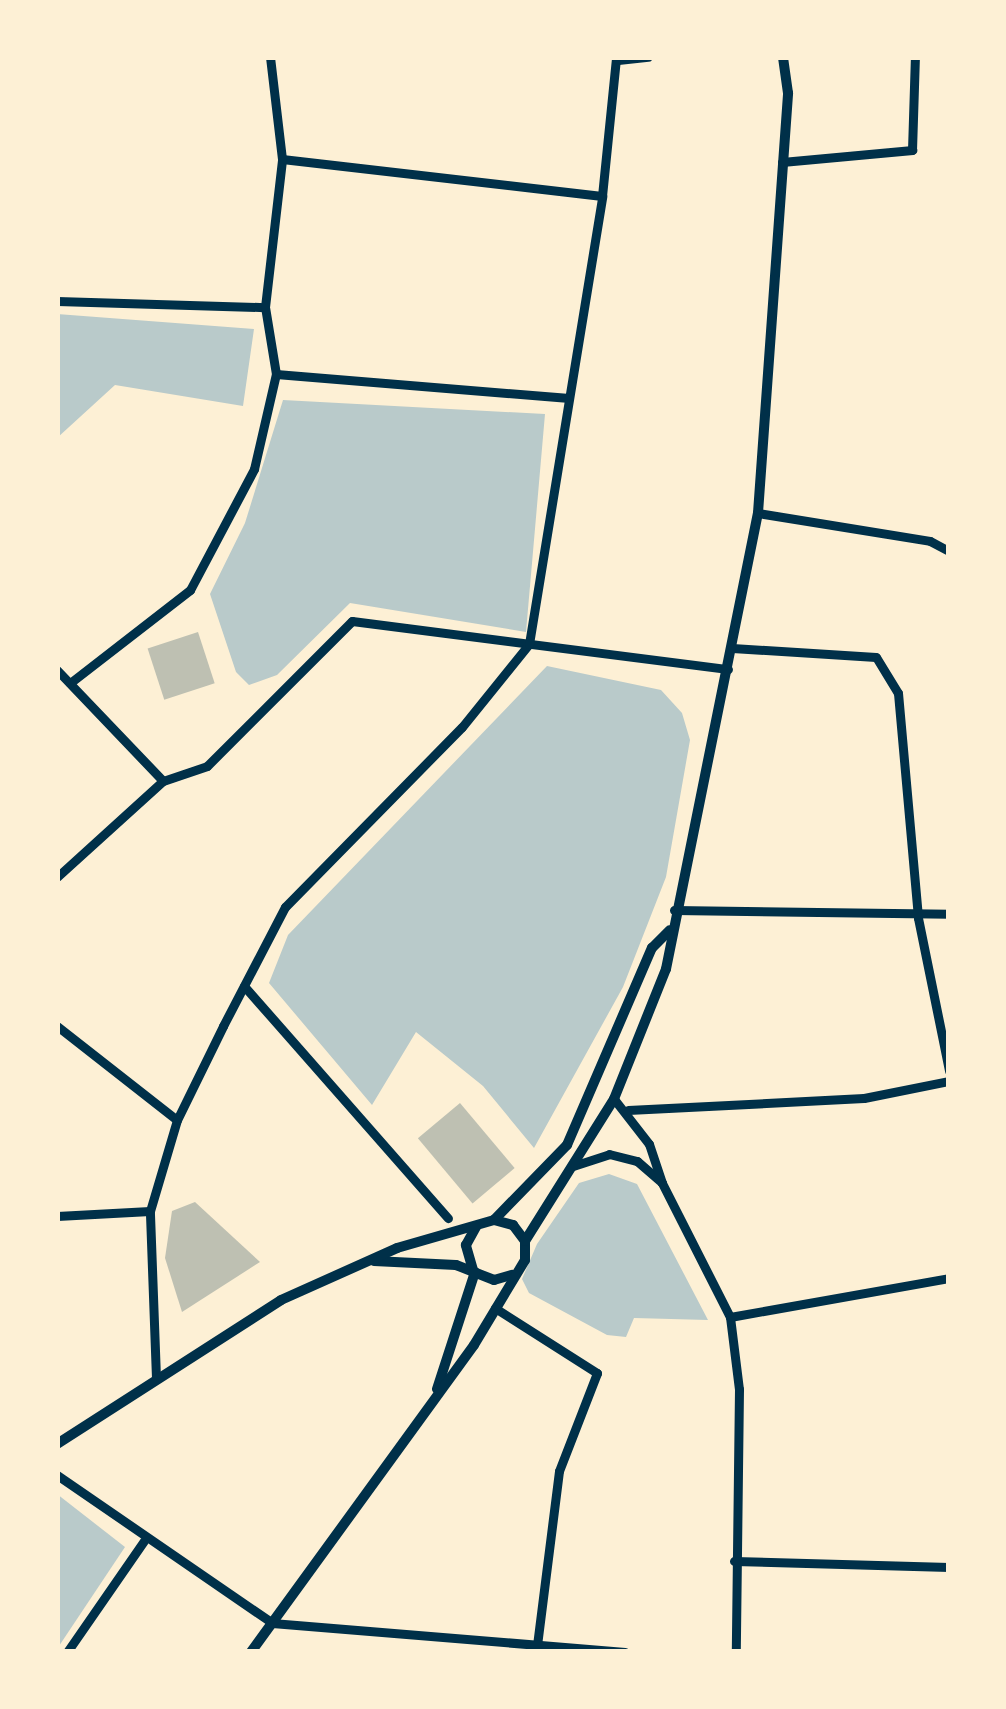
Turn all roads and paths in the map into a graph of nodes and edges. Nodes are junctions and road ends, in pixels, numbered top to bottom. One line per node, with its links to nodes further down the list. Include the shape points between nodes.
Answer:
1 (270, 57): 6 (street)
2 (648, 57): 5 (street)
3 (783, 57): 7 (street)
4 (915, 57): 7 (street, via 912,150)
5 (617, 59): 8 (street)
6 (282, 159): 8 (street); 10 (street)
7 (782, 162): 13 (street)
8 (602, 196): 12 (street)
9 (57, 301): 10 (street)
10 (265, 307): 11 (street)
11 (276, 374): 12 (street); 19 (street, via 254,469 190,590)
12 (569, 398): 15 (street)
13 (758, 513): 14 (street, via 930,541); 16 (street)
14 (949, 551)
15 (529, 644): 17 (street); 20 (street, via 352,621 207,766); 26 (street, via 462,727 285,907)
16 (732, 648): 17 (street); 24 (street, via 876,657 898,693)
17 (728, 669): 22 (street)
18 (57, 670): 19 (street)
19 (70, 683): 20 (street)
20 (163, 781): 21 (street)
21 (57, 877)
22 (674, 910): 24 (street); 25 (street)
23 (949, 914): 24 (street)
24 (918, 918): 28 (street)
25 (670, 930): 30 (street, via 666,969); 38 (street, via 652,948 567,1144)
26 (244, 986): 32 (street); 37 (street)
27 (57, 1026): 32 (street)
28 (949, 1071)
29 (949, 1082): 31 (street, via 863,1098)
30 (614, 1099): 31 (street); 33 (street)
31 (628, 1110): 34 (street)
32 (177, 1120): 35 (street)
33 (573, 1166): 34 (street, via 610,1154 637,1161); 40 (street)
34 (662, 1183): 46 (street)
35 (150, 1211): 36 (street); 47 (street)
36 (57, 1216)
37 (448, 1218)
38 (494, 1220): 39 (street); 40 (street, via 513,1225)
39 (476, 1227): 41 (street); 42 (street, via 466,1255)
40 (525, 1240): 43 (street, via 525,1260)
41 (371, 1261): 42 (street); 47 (street, via 280,1300)
42 (475, 1272): 43 (street, via 494,1280); 48 (street, via 460,1335)
43 (512, 1275): 45 (street)
44 (949, 1278): 46 (street)
45 (493, 1307): 48 (street); 55 (street, via 597,1373 559,1471)
46 (730, 1317): 52 (street, via 739,1389)
47 (157, 1378): 49 (street)
48 (430, 1403): 54 (street)
49 (57, 1444)
50 (57, 1475): 51 (street)
51 (144, 1541): 54 (street); 56 (street)
52 (734, 1561): 53 (street); 59 (street)
53 (949, 1567)
54 (272, 1623): 55 (street); 57 (street)
55 (537, 1650): 58 (street)
56 (67, 1652)
57 (251, 1652)
58 (625, 1652)
59 (736, 1652)

